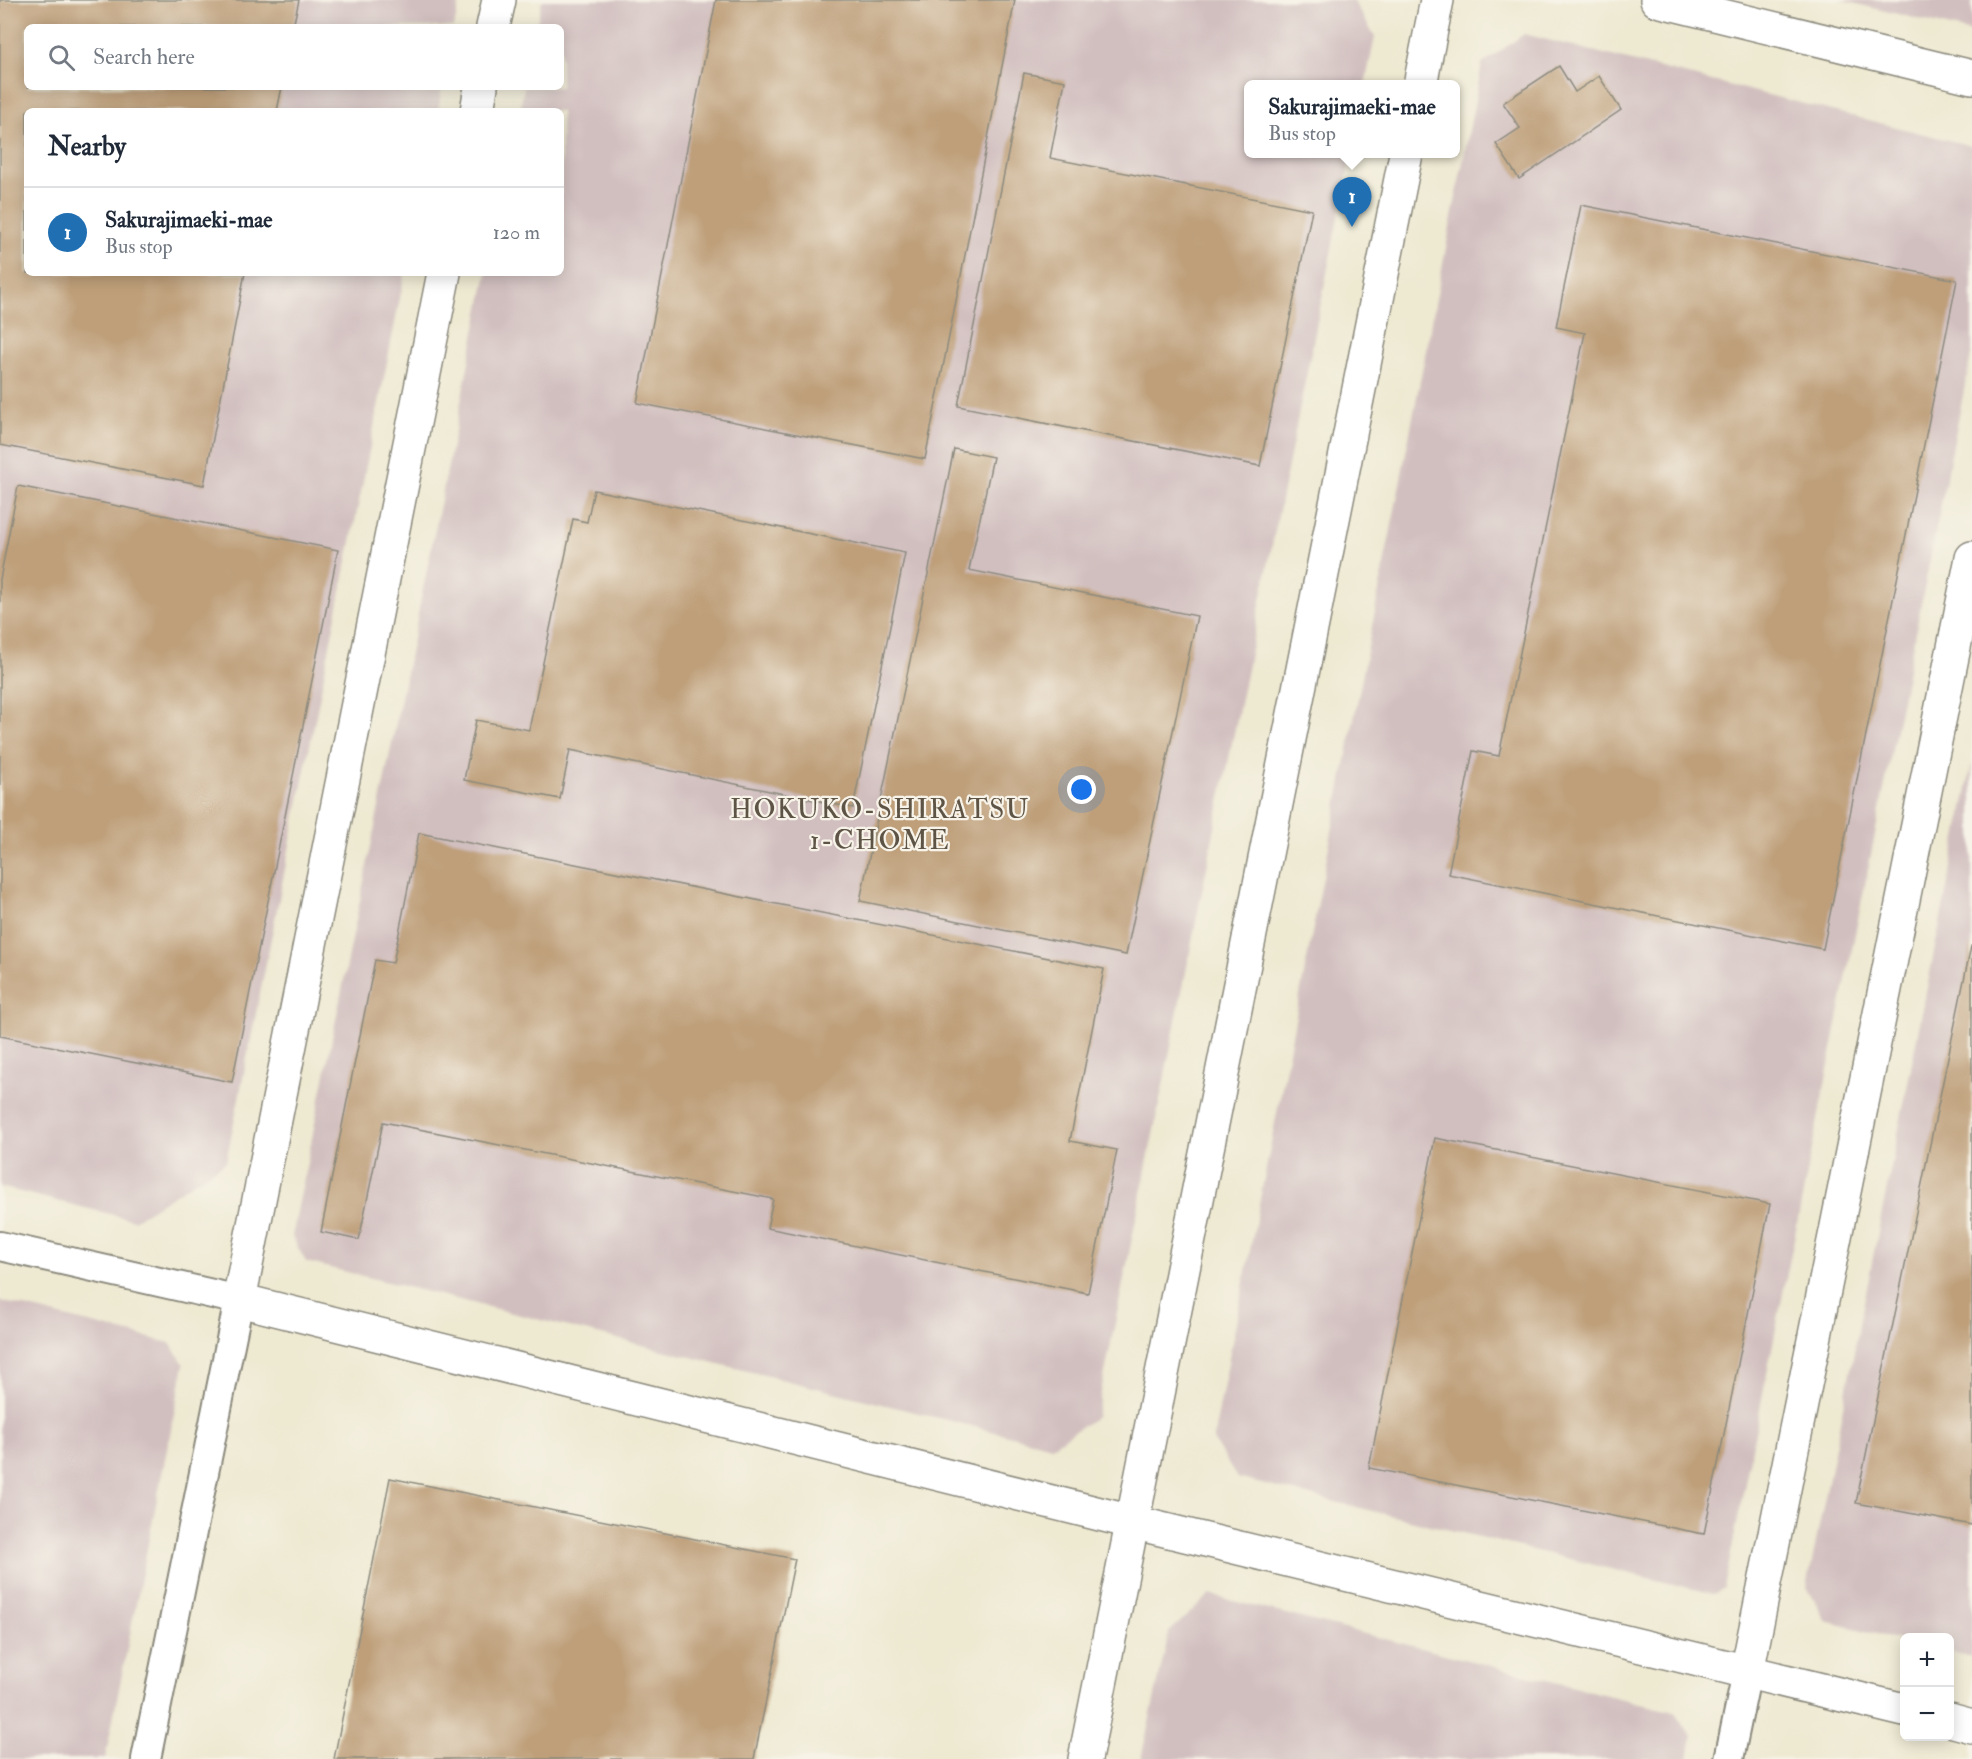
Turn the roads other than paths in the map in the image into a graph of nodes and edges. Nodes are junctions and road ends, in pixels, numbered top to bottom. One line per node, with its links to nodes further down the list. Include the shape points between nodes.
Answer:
1 (499, 0): 4 (street)
2 (1437, 0): 6 (street)
3 (1657, 0): 5 (street)
4 (494, 24)
5 (1972, 77)
6 (1421, 80)
7 (480, 90): 8 (street)
8 (478, 108)
9 (1405, 158): 14 (street)
10 (443, 276): 13 (street)
11 (1972, 558): 15 (street)
12 (0, 1246): 13 (street)
13 (239, 1300): 14 (street); 19 (street)
14 (1132, 1522): 15 (street); 20 (street)
15 (1747, 1672): 16 (street); 21 (street)
16 (1900, 1709)
17 (1954, 1721): 18 (street)
18 (1972, 1726)
19 (146, 1759)
20 (1085, 1759)
21 (1729, 1759)

